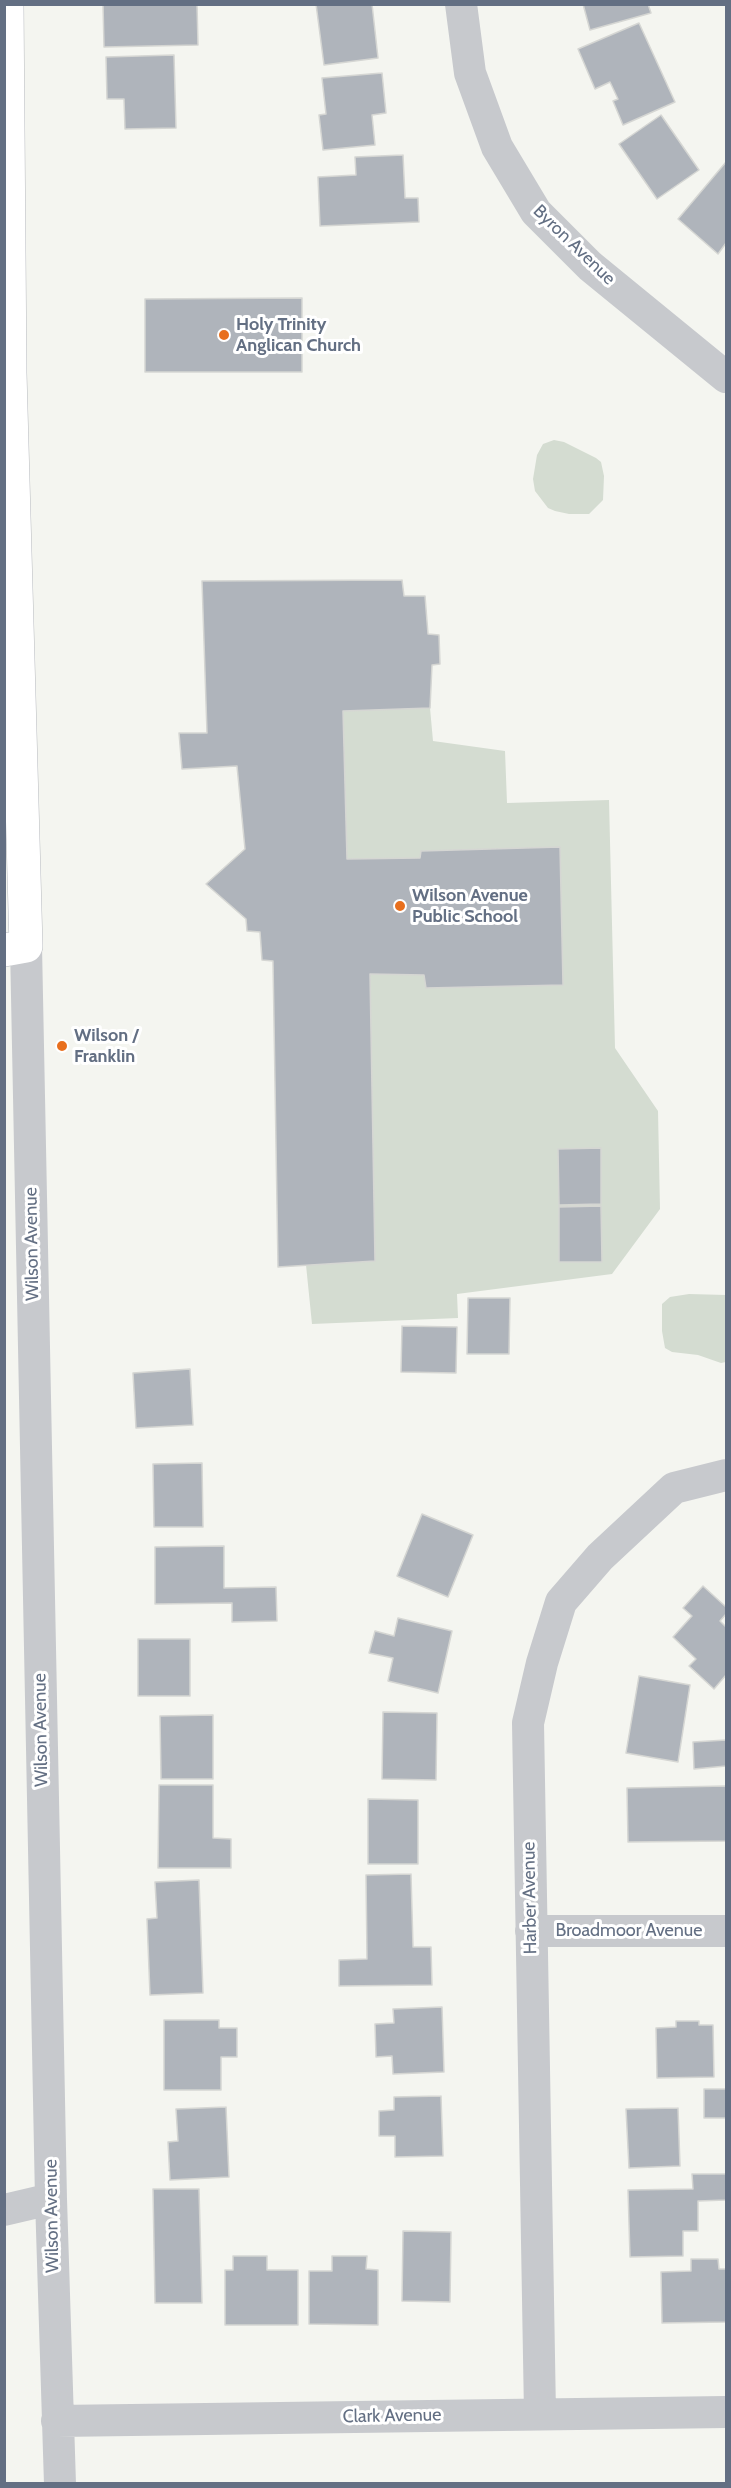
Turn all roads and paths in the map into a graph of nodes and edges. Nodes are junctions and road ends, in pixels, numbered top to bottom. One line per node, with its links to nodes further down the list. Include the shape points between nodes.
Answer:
1 (7, 4): 3 (street, Wilson Avenue)
2 (461, 4): 4 (street, Byron Avenue, via 470,73 497,147 536,212 590,266)
3 (8, 374): 5 (street, Wilson Avenue)
4 (726, 377)
5 (15, 948): 9 (street, Wilson Avenue)
6 (726, 1474): 7 (street, Harber Avenue, via 674,1488 600,1557 561,1602 528,1723)
7 (531, 1931): 8 (street, Broadmoor Avenue); 12 (street, Harber Avenue)
8 (726, 1931)
9 (51, 2199): 10 (street); 13 (street, Wilson Avenue)
10 (4, 2210)
11 (726, 2412): 12 (street, Clark Avenue)
12 (540, 2414): 13 (street, Clark Avenue)
13 (57, 2421): 14 (street, Wilson Avenue)
14 (60, 2484)

